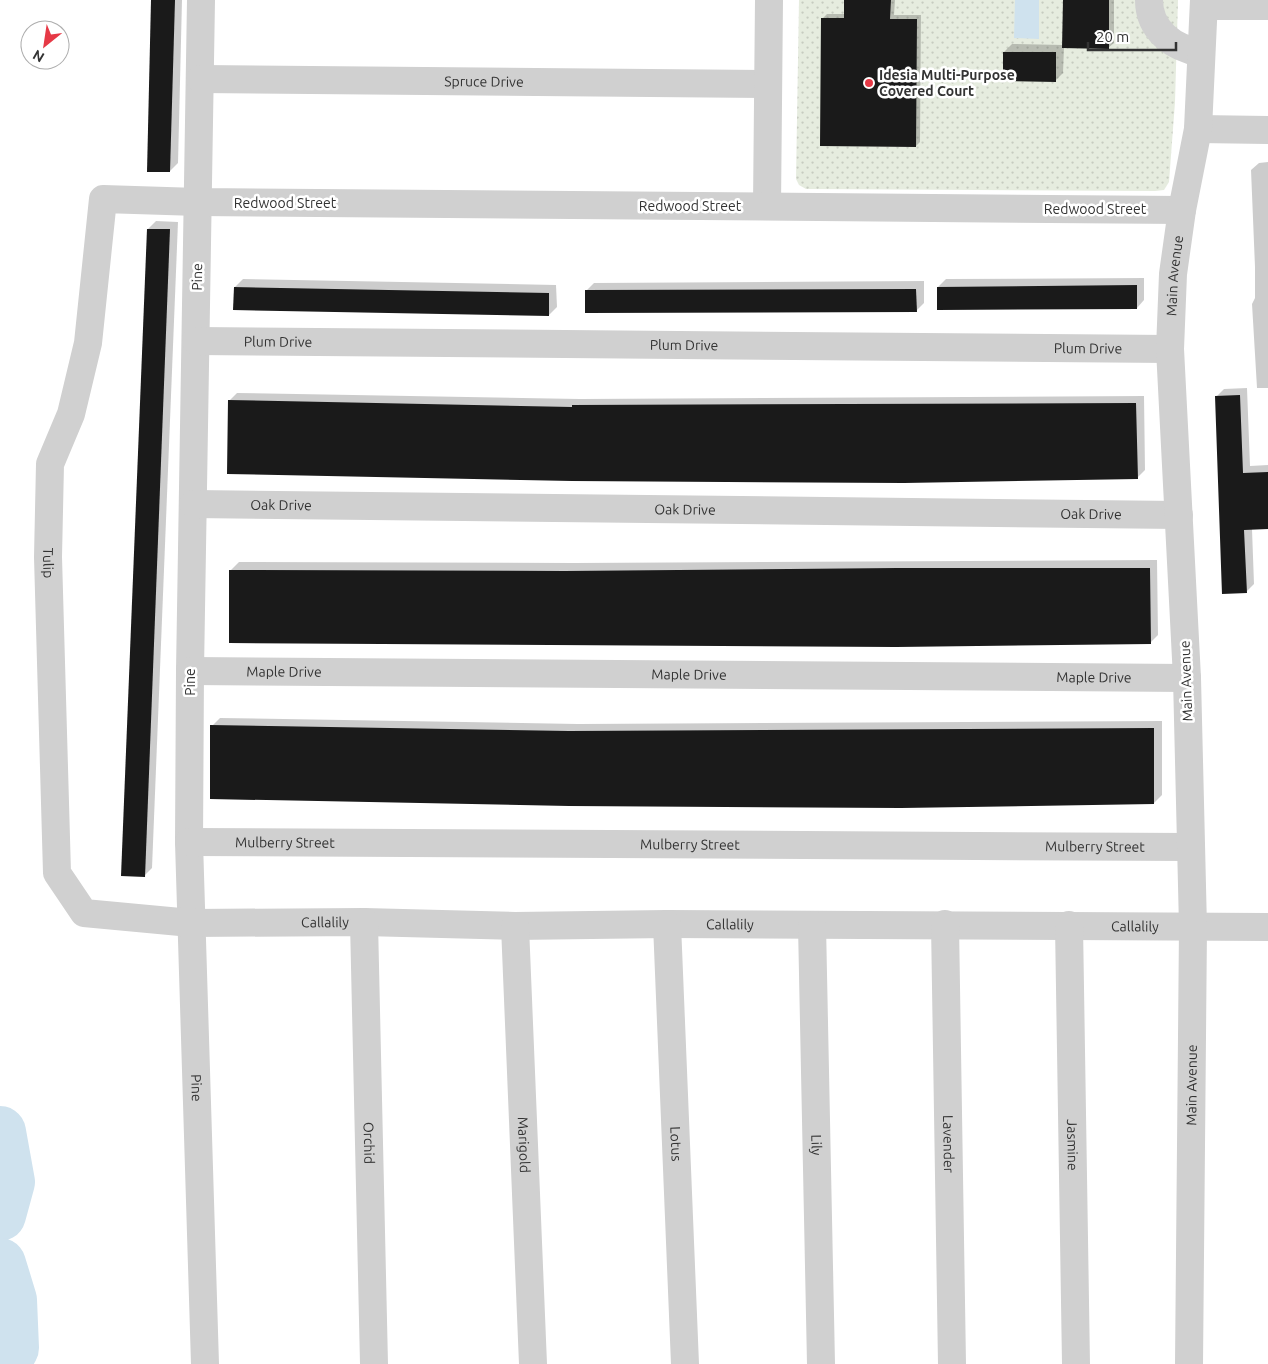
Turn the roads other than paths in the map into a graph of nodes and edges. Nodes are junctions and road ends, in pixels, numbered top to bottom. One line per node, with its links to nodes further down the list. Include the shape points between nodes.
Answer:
1 (201, 0): 7 (street, Pine)
2 (769, 0): 8 (street)
3 (1149, 0): 6 (street, via 1153,20 1161,33 1172,44)
4 (1204, 3): 5 (street); 6 (street, Main Avenue)
5 (1268, 6)
6 (1201, 53): 9 (street, Main Avenue)
7 (200, 79): 8 (street, Spruce Drive); 11 (street, Pine)
8 (768, 84): 12 (street)
9 (1198, 129): 10 (street); 13 (street, Main Avenue)
10 (1268, 130)
11 (198, 202): 12 (street, Redwood Street); 14 (street, Pine); 23 (street, Tulip, via 103,199 88,343 71,414 50,464 48,557 57,873 84,913)
12 (767, 206): 13 (street, Redwood Street)
13 (1182, 210): 15 (street, Main Avenue, via 1173,274)
14 (196, 341): 15 (street, Plum Drive); 16 (street, Pine)
15 (1170, 349): 17 (street, Main Avenue)
16 (193, 504): 17 (street, Oak Drive); 18 (street, Pine)
17 (1179, 515): 19 (street, Main Avenue)
18 (190, 671): 19 (street, Maple Drive); 20 (street, Pine)
19 (1187, 678): 21 (street, Main Avenue)
20 (189, 842): 21 (street, Mulberry Street); 23 (street, Pine)
21 (1192, 847): 29 (street, Main Avenue)
22 (364, 922): 23 (street, Callalily); 28 (street, Callalily); 32 (street, Orchid)
23 (191, 923): 31 (street, Pine)
24 (667, 924): 26 (street, Callalily); 28 (street, Callalily); 34 (street, Lotus)
25 (945, 924): 26 (street, Callalily); 27 (street, Callalily); 36 (street, Lavender)
26 (812, 925): 35 (street, Lily)
27 (1069, 925): 29 (street, Callalily); 37 (street, Jasmine)
28 (515, 926): 33 (street, Marigold)
29 (1193, 927): 30 (street, Callalily); 38 (street, Main Avenue)
30 (1268, 927)
31 (205, 1364)
32 (374, 1364)
33 (532, 1364)
34 (685, 1364)
35 (820, 1364)
36 (952, 1364)
37 (1076, 1364)
38 (1189, 1364)

